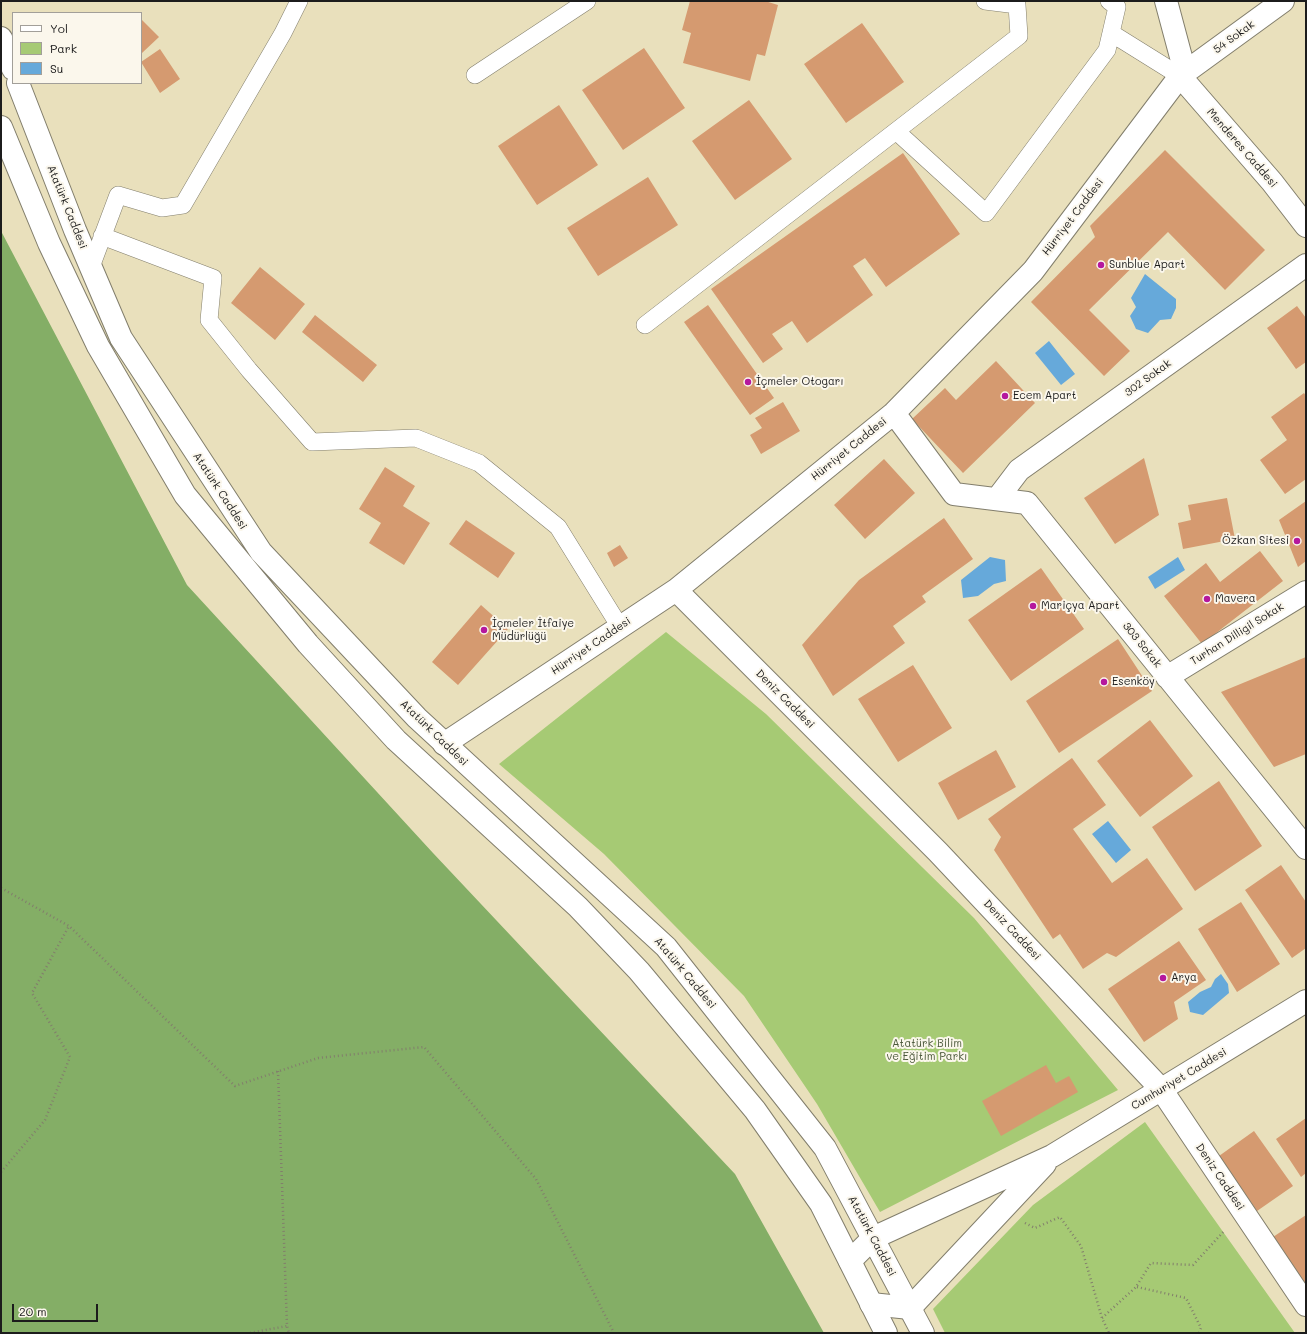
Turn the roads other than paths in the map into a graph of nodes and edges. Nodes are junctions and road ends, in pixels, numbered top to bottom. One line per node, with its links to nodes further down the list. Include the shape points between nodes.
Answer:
1 (299, 1): 16 (lane, via 183,205 162,208 118,194)
2 (587, 1): 11 (lane)
3 (985, 1): 14 (lane, via 1017,5 1019,36)
4 (1109, 1): 7 (lane, via 1117,7)
5 (1166, 1): 10 (street)
6 (1283, 1): 10 (street, 54 Sokak)
7 (1111, 33): 10 (lane); 14 (lane, via 1107,50 986,214)
8 (1, 38): 9 (street)
9 (12, 66)
10 (1182, 74): 15 (street, Menderes Caddesi); 20 (street, Hürriyet Caddesi, via 1033,271)
11 (474, 75)
12 (18, 84): 18 (street, Atatürk Caddesi)
13 (1, 127): 32 (street, via 48,243 98,346 185,495 308,644 396,740 578,907 639,971 755,1110 821,1204)
14 (896, 131): 19 (lane)
15 (1306, 226)
16 (102, 236): 18 (lane); 24 (lane, via 212,278 209,320 312,442 416,438 479,463 558,527)
17 (1306, 265): 21 (street, 302 Sokak, via 1019,470)
18 (91, 266): 26 (street, Atatürk Caddesi, via 121,338 260,552)
19 (645, 325)
20 (894, 413): 21 (street, 303 Sokak, via 954,494); 22 (street, Hürriyet Caddesi)
21 (997, 499): 25 (street, 303 Sokak, via 1027,503)
22 (676, 590): 24 (street, Hürriyet Caddesi); 29 (street, Deniz Caddesi, via 938,852)
23 (1306, 592): 25 (street, Turhan Dilligil Sokak)
24 (620, 627): 26 (street, Hürriyet Caddesi)
25 (1167, 677): 27 (street, 303 Sokak)
26 (444, 744): 31 (street, Atatürk Caddesi, via 666,947 825,1148)
27 (1306, 848)
28 (1306, 1001): 29 (street, Cumhuriyet Caddesi)
29 (1162, 1090): 30 (street, Cumhuriyet Caddesi); 34 (street, Deniz Caddesi)
30 (1052, 1156): 31 (street, Cumhuriyet Caddesi); 35 (street, Cumhuriyet Caddesi)
31 (873, 1238): 32 (street, Cumhuriyet Caddesi); 35 (street, Atatürk Caddesi)
32 (850, 1261): 33 (street)
33 (871, 1304): 35 (street); 36 (street)
34 (1306, 1305)
35 (910, 1308): 37 (street, Atatürk Caddesi)
36 (886, 1333)
37 (924, 1333)

